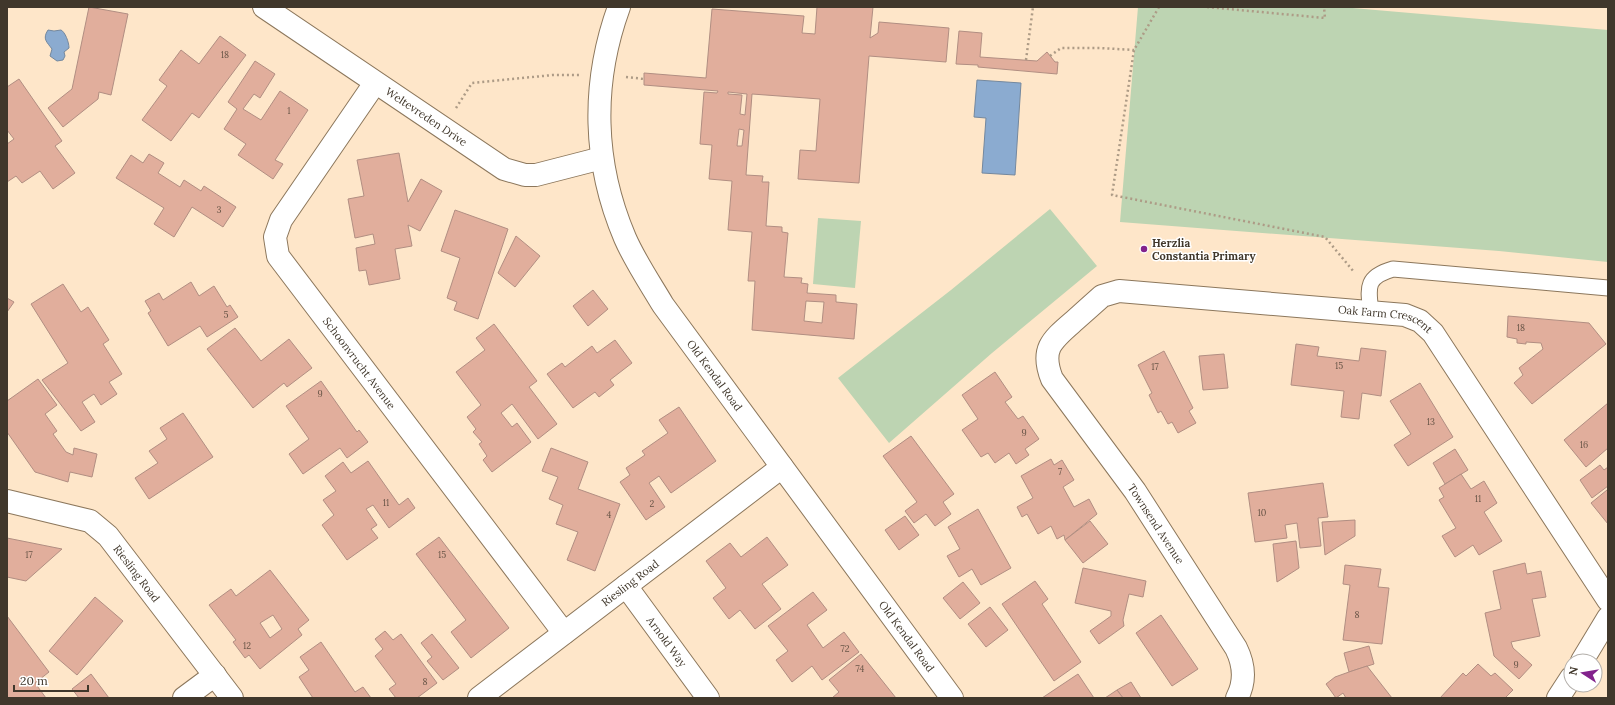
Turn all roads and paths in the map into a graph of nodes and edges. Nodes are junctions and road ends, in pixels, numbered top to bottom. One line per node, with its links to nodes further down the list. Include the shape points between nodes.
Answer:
1 (264, 7): 12 (street, Weltevreden Drive)
2 (619, 7): 10 (street, Old Kendal Road, via 605,50)
3 (1033, 7): 9 (path)
4 (1159, 7): 7 (path)
5 (1207, 7): 6 (path, via 1325,18)
6 (1324, 7)
7 (1134, 50): 8 (path, via 1061,48); 16 (path, via 1112,195 1325,237)
8 (1050, 56)
9 (1026, 60)
10 (601, 75): 11 (path); 13 (path, via 553,75 472,83); 14 (street, Old Kendal Road, via 599,134)
11 (644, 79)
12 (375, 83): 13 (street, Weltevreden Drive); 24 (street, Schoonvrucht Avenue, via 281,220 275,236 278,256)
13 (443, 129): 14 (street, Weltevreden Drive, via 504,170 525,175 546,173)
14 (602, 158): 19 (street, Old Kendal Road, via 612,200 626,240 663,305)
15 (1608, 288): 16 (lane, via 1393,269 1374,278)
16 (1368, 290): 17 (lane)
17 (1371, 312): 18 (street, Oak Farm Crescent, via 1119,291 1102,296 1054,338); 22 (street, Oak Farm Crescent, via 1405,315 1420,321 1433,333)
18 (1047, 358): 32 (street, Townsend Avenue, via 1052,379 1135,491 1236,648 1241,657 1243,679)
19 (782, 468): 21 (street, Riesling Road); 31 (street, Old Kendal Road)
20 (7, 501): 26 (street, Riesling Road, via 90,521 108,536)
21 (626, 586): 24 (street, Riesling Road); 30 (street, Arnold Way)
22 (1608, 600)
23 (1608, 618): 25 (street)
24 (564, 633): 29 (street, Riesling Road)
25 (1587, 653)
26 (215, 675): 27 (street); 28 (street, Riesling Road)
27 (184, 698)
28 (232, 698)
29 (479, 698)
30 (708, 698)
31 (952, 698)
32 (1237, 698)

